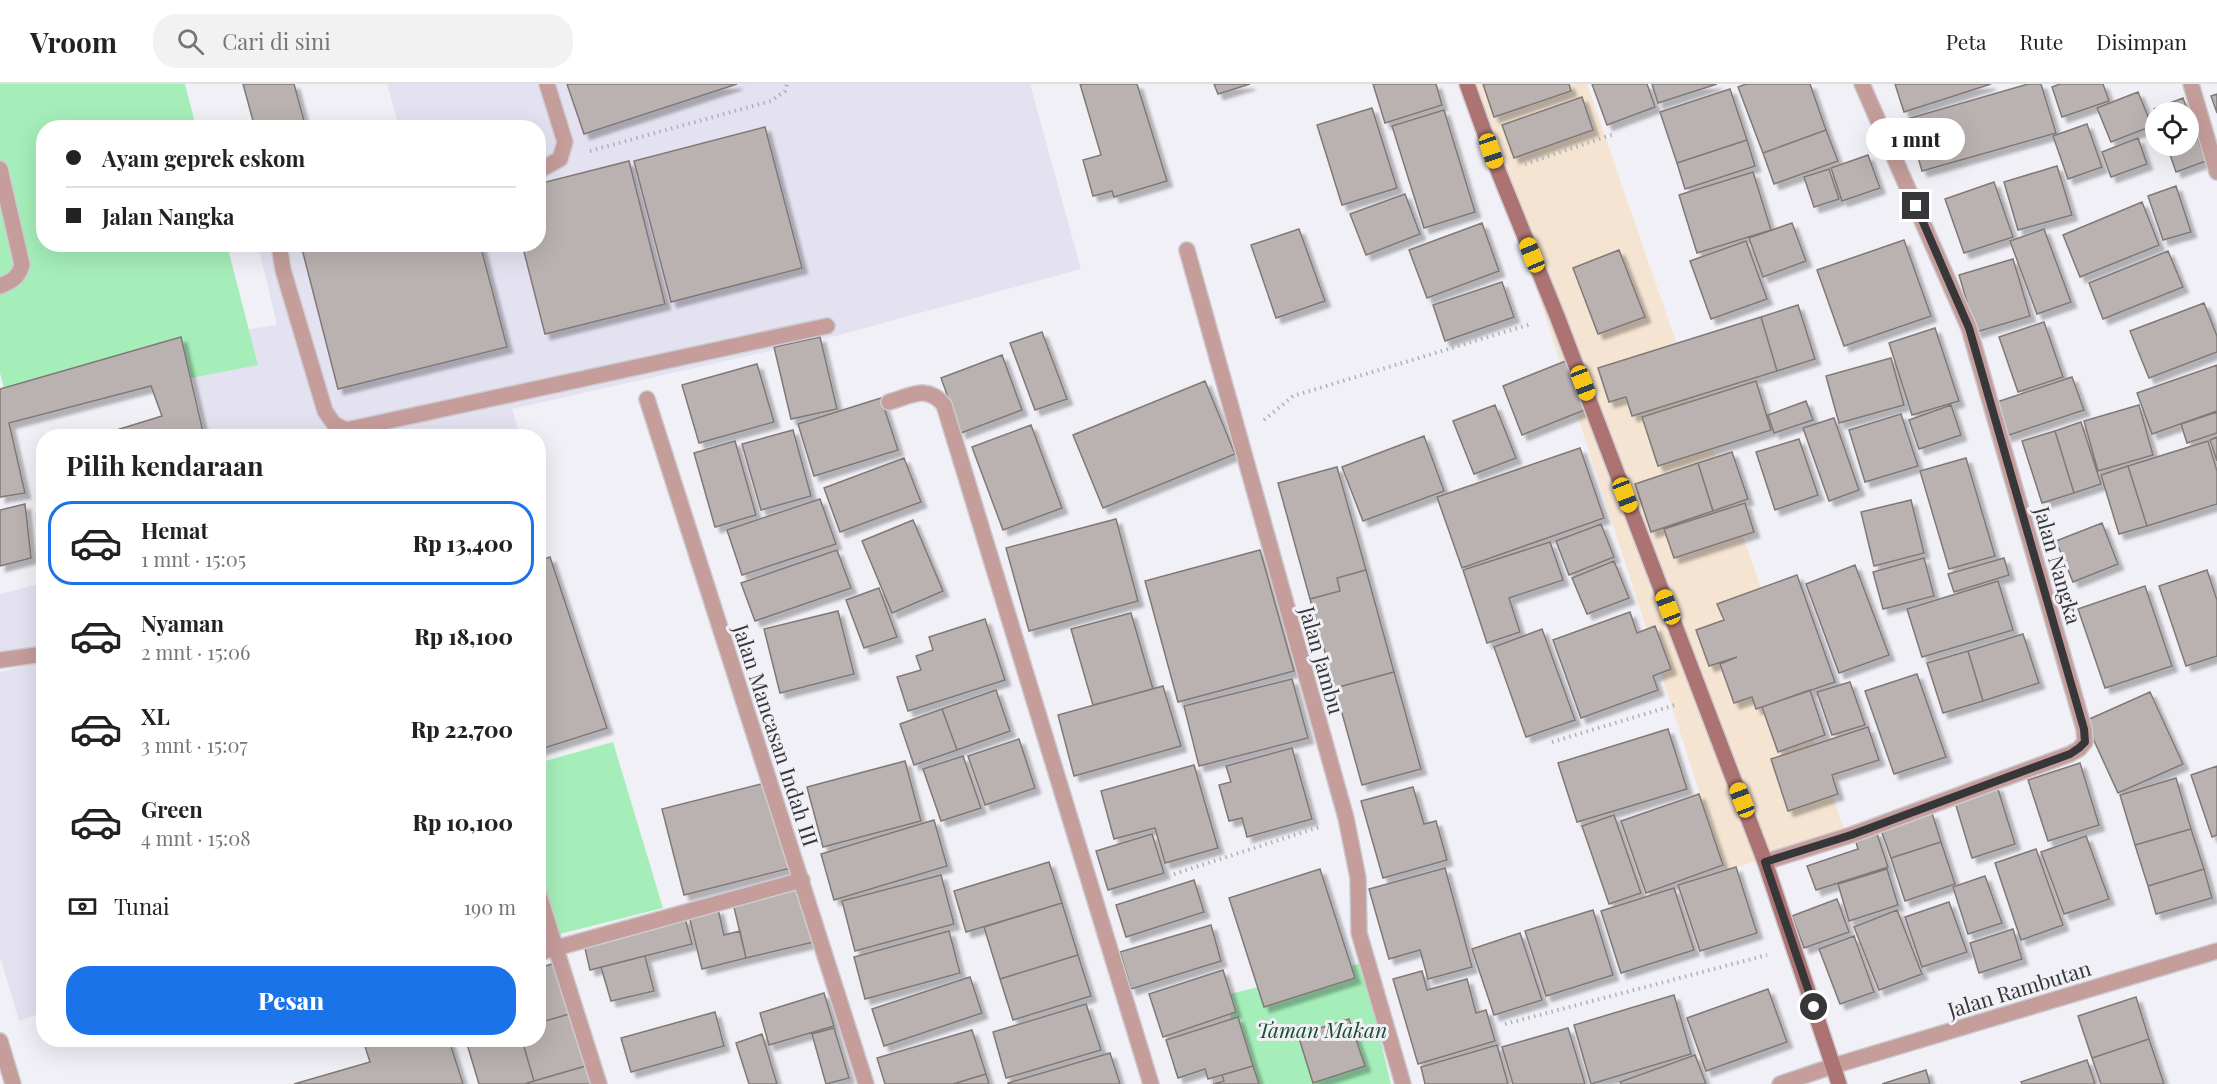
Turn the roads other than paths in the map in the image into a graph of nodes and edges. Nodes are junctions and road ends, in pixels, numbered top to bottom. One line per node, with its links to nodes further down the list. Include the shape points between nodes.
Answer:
1 (547, 84): 5 (street, via 565,142 560,159)
2 (1467, 84): 18 (main road)
3 (1862, 84): 18 (street, Jalan Nangka, via 1969,328 2085,742 2070,754 1851,835)
4 (2191, 84): 7 (street)
5 (546, 167)
6 (0, 169): 10 (street, via 22,265 12,281)
7 (2217, 172)
8 (1187, 250): 30 (street, Jalan Jambu, via 1346,818 1358,878 1359,933)
9 (280, 252): 14 (street, via 325,411 334,424)
10 (0, 286)
11 (827, 326): 15 (street)
12 (647, 399): 19 (street, Jalan Mancasan Indah III)
13 (889, 402): 29 (street, via 928,392 944,405)
14 (344, 429)
15 (351, 429)
16 (36, 655): 17 (street)
17 (0, 660)
18 (1765, 862): 25 (main road)
19 (802, 880): 21 (street); 28 (street, Jalan Mancasan Indah III)
20 (546, 918): 21 (street)
21 (555, 948): 22 (street); 27 (street)
22 (546, 951)
23 (2217, 951): 25 (street, Jalan Rambutan)
24 (0, 1041): 26 (street)
25 (1833, 1066): 31 (street, Jalan Rambutan); 32 (main road)
26 (13, 1084)
27 (599, 1084)
28 (866, 1084)
29 (1152, 1084)
30 (1403, 1084)
31 (1780, 1084)
32 (1839, 1084)

